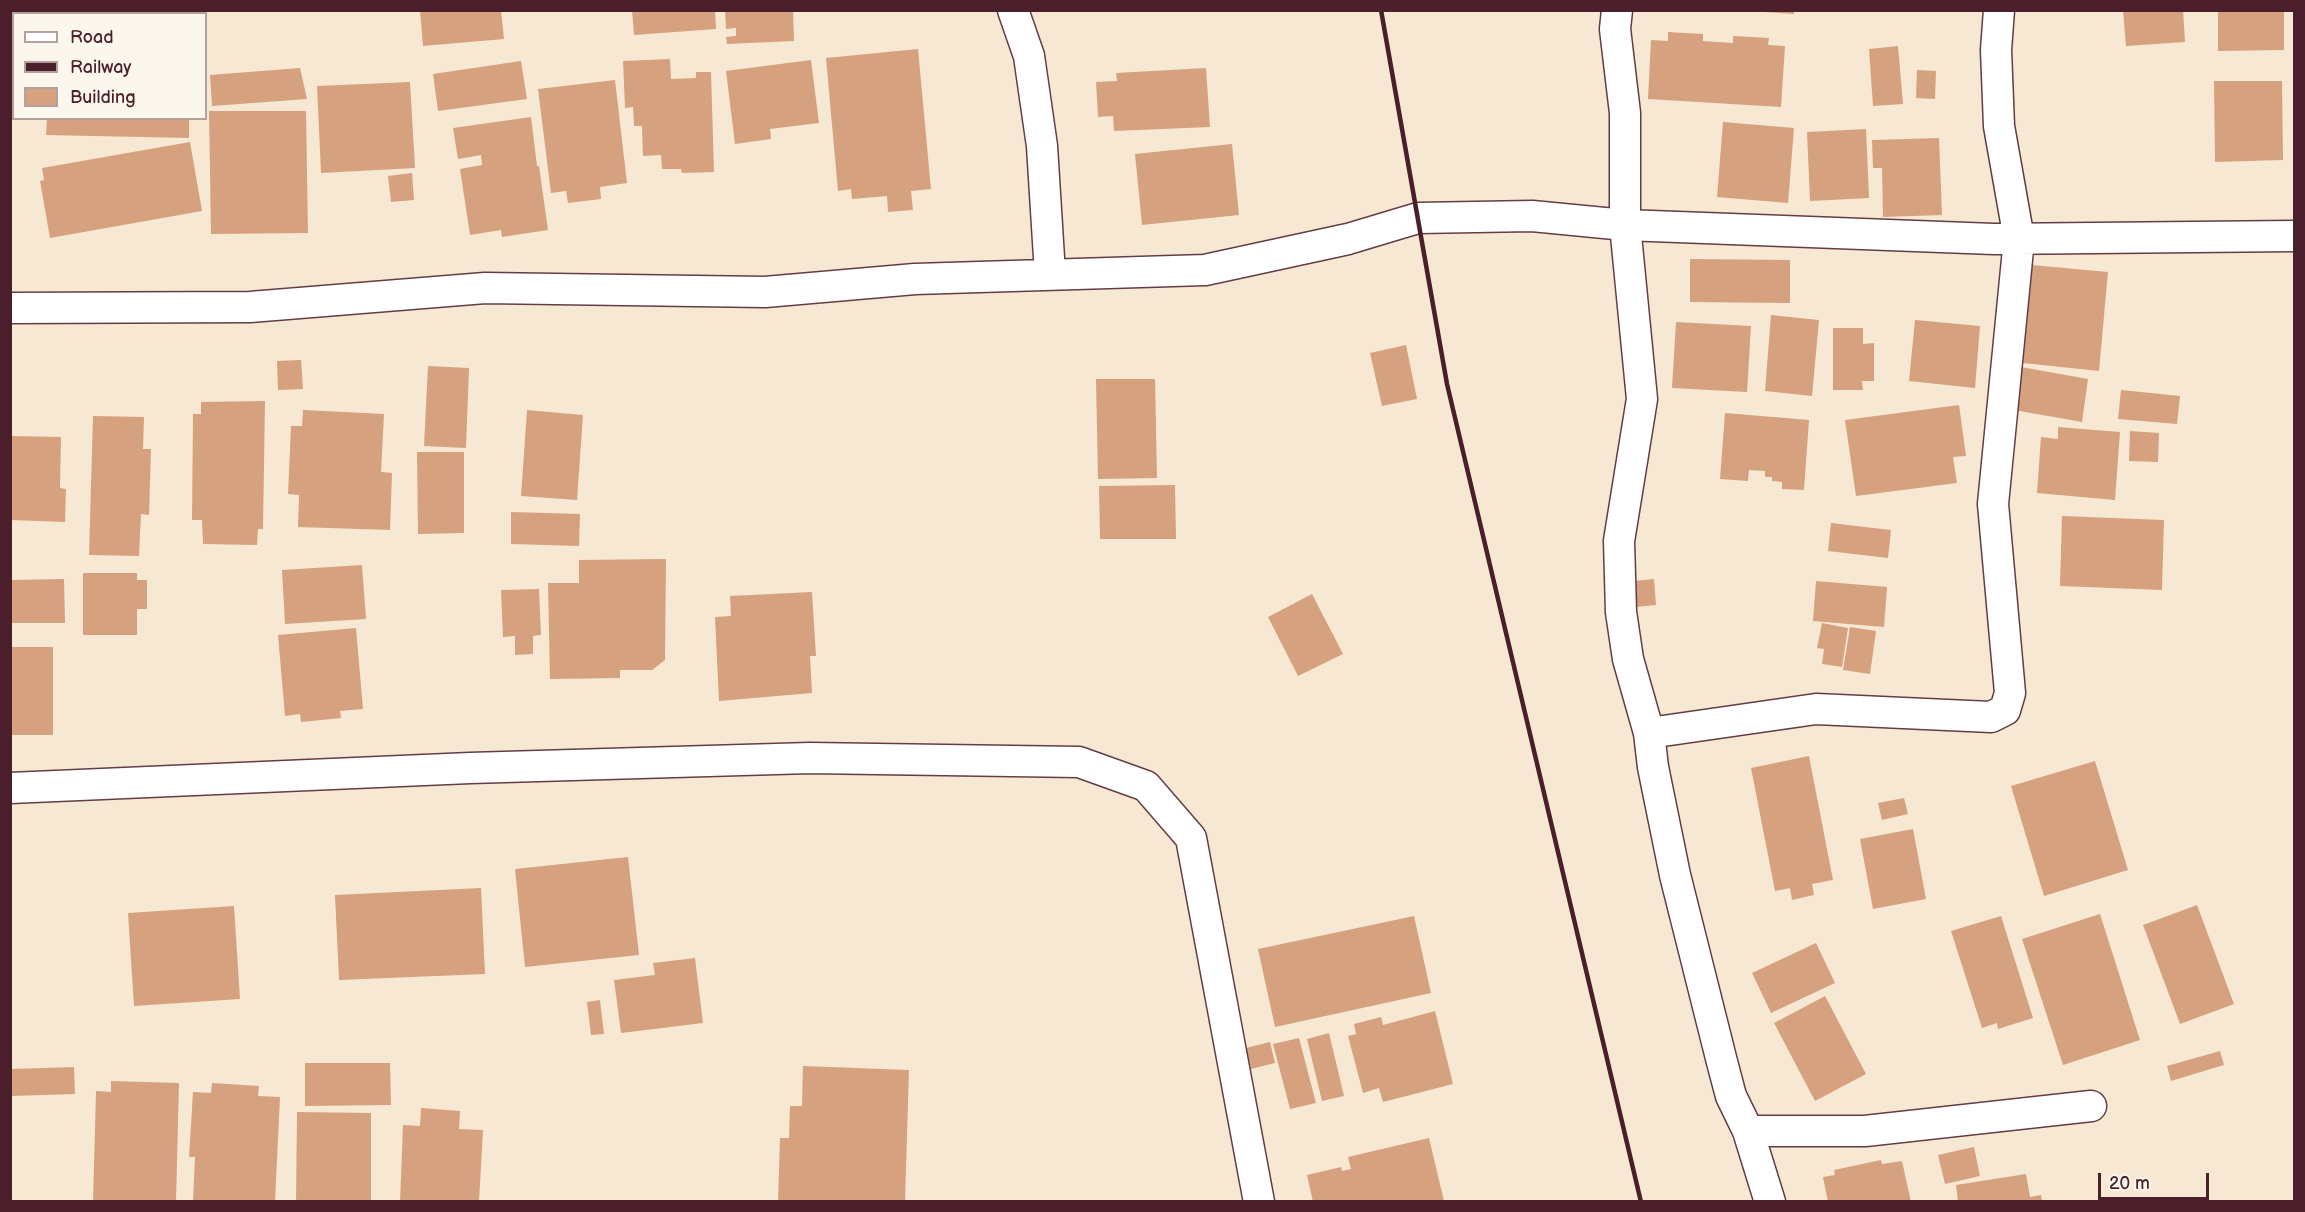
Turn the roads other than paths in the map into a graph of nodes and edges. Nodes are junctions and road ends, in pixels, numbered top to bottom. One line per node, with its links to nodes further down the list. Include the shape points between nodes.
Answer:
1 (1013, 10): 7 (street, via 1029,56 1040,135)
2 (1999, 10): 6 (street, via 1999,126)
3 (1614, 17): 4 (street, via 1625,113)
4 (1625, 225): 6 (street); 7 (street, via 1532,216 1418,218 1348,239 1206,270); 9 (street, via 1642,399 1619,541 1622,612 1628,659)
5 (2295, 236): 6 (street)
6 (2019, 239): 9 (street, via 1993,504 2010,693 2005,710 1981,717 1816,709)
7 (1050, 274): 8 (street, via 915,279 765,292 485,288 250,307)
8 (10, 308)
9 (1649, 733): 12 (street, via 1673,864 1700,974 1731,1096)
10 (10, 788): 13 (street, via 810,758 1079,762 1146,786 1191,838)
11 (2091, 1106): 12 (street, via 1865,1131)
12 (1748, 1131): 14 (street)
13 (1259, 1202)
14 (1770, 1202)

